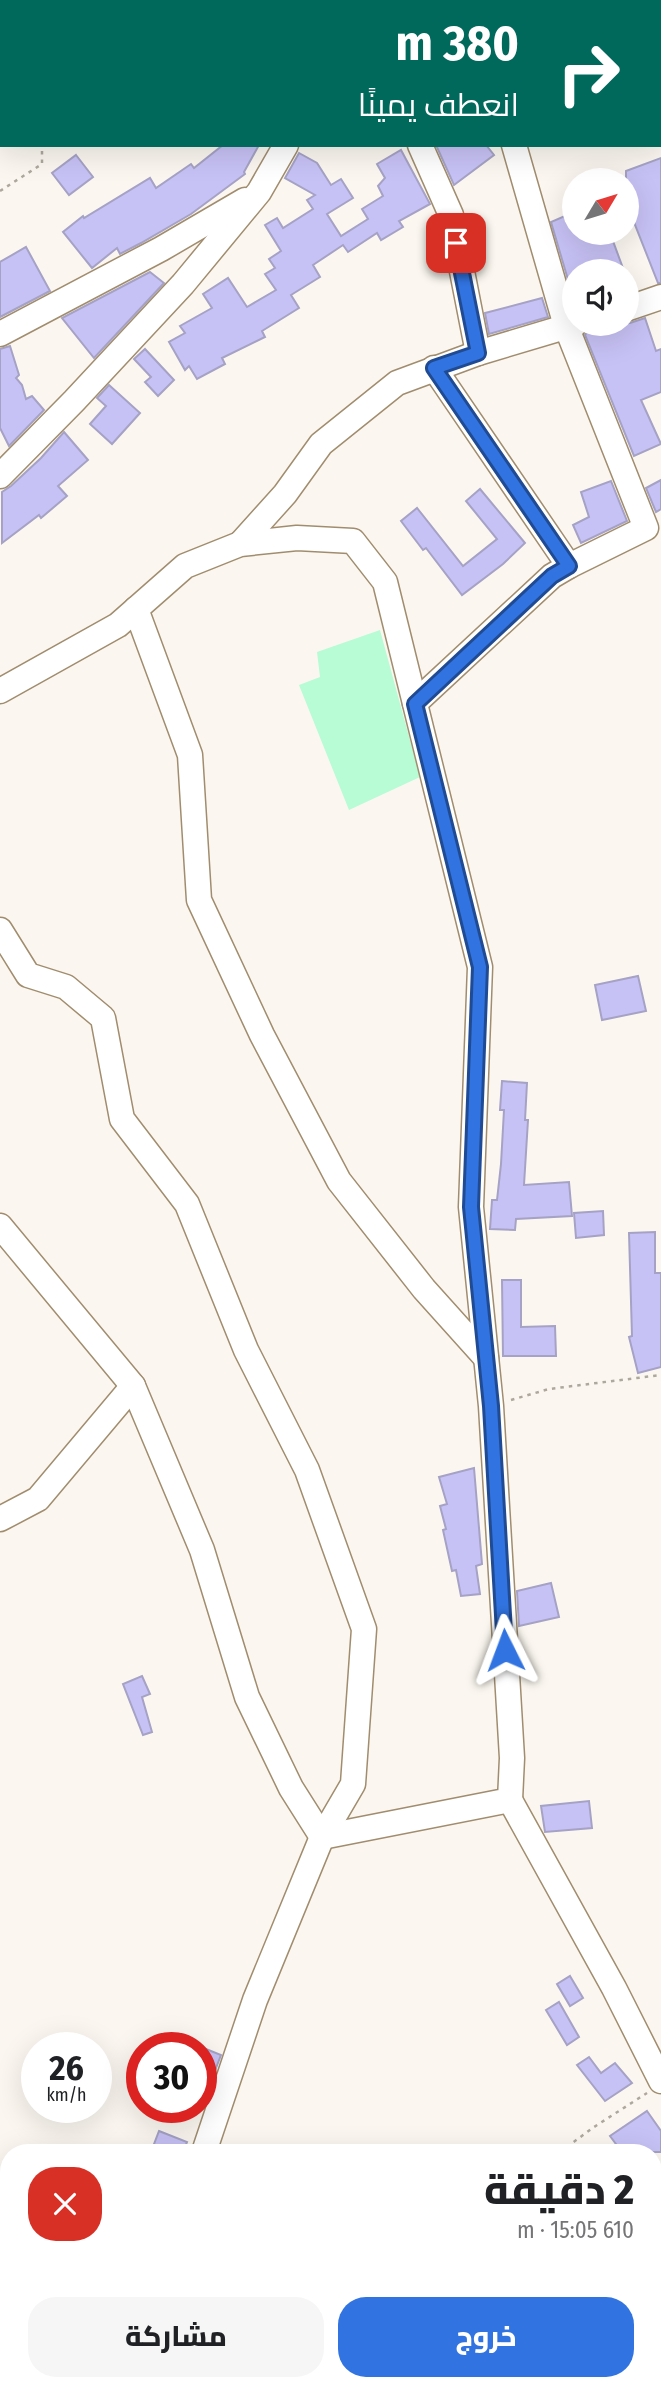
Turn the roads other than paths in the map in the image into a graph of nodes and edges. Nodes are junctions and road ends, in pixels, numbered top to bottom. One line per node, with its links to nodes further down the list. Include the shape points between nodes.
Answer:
1 (285, 147): 4 (street)
2 (421, 147): 11 (street, via 450,215)
3 (515, 147): 5 (street)
4 (260, 192): 9 (street); 13 (street, via 183,284)
5 (562, 297)
6 (661, 297): 7 (street)
7 (639, 305)
8 (562, 328): 11 (street)
9 (0, 334)
10 (575, 336): 15 (street, via 646,528)
11 (478, 353): 12 (street)
12 (434, 368): 14 (street, via 397,383 321,444); 15 (street)
13 (0, 476)
14 (240, 544): 16 (street, via 185,566); 18 (street, via 297,538 353,541 385,582)
15 (569, 566): 18 (street, via 552,576)
16 (136, 609): 17 (street, via 118,625); 21 (street, via 190,755 199,900 262,1035 340,1181 424,1289)
17 (0, 691)
18 (415, 704): 21 (street, via 480,967 471,1207)
19 (0, 930): 25 (street, via 28,975 66,987 103,1018 121,1119 187,1204 246,1350 307,1470 364,1629 353,1784)
20 (0, 1226): 22 (street)
21 (486, 1357): 24 (street, via 512,1758)
22 (133, 1386): 23 (street, via 38,1499); 25 (street, via 202,1550 247,1697 291,1788)
23 (0, 1519)
24 (510, 1800): 25 (street); 26 (street)
25 (322, 1837): 28 (street, via 255,2000)
26 (652, 2048): 27 (street)
27 (655, 2086)
28 (207, 2144)

